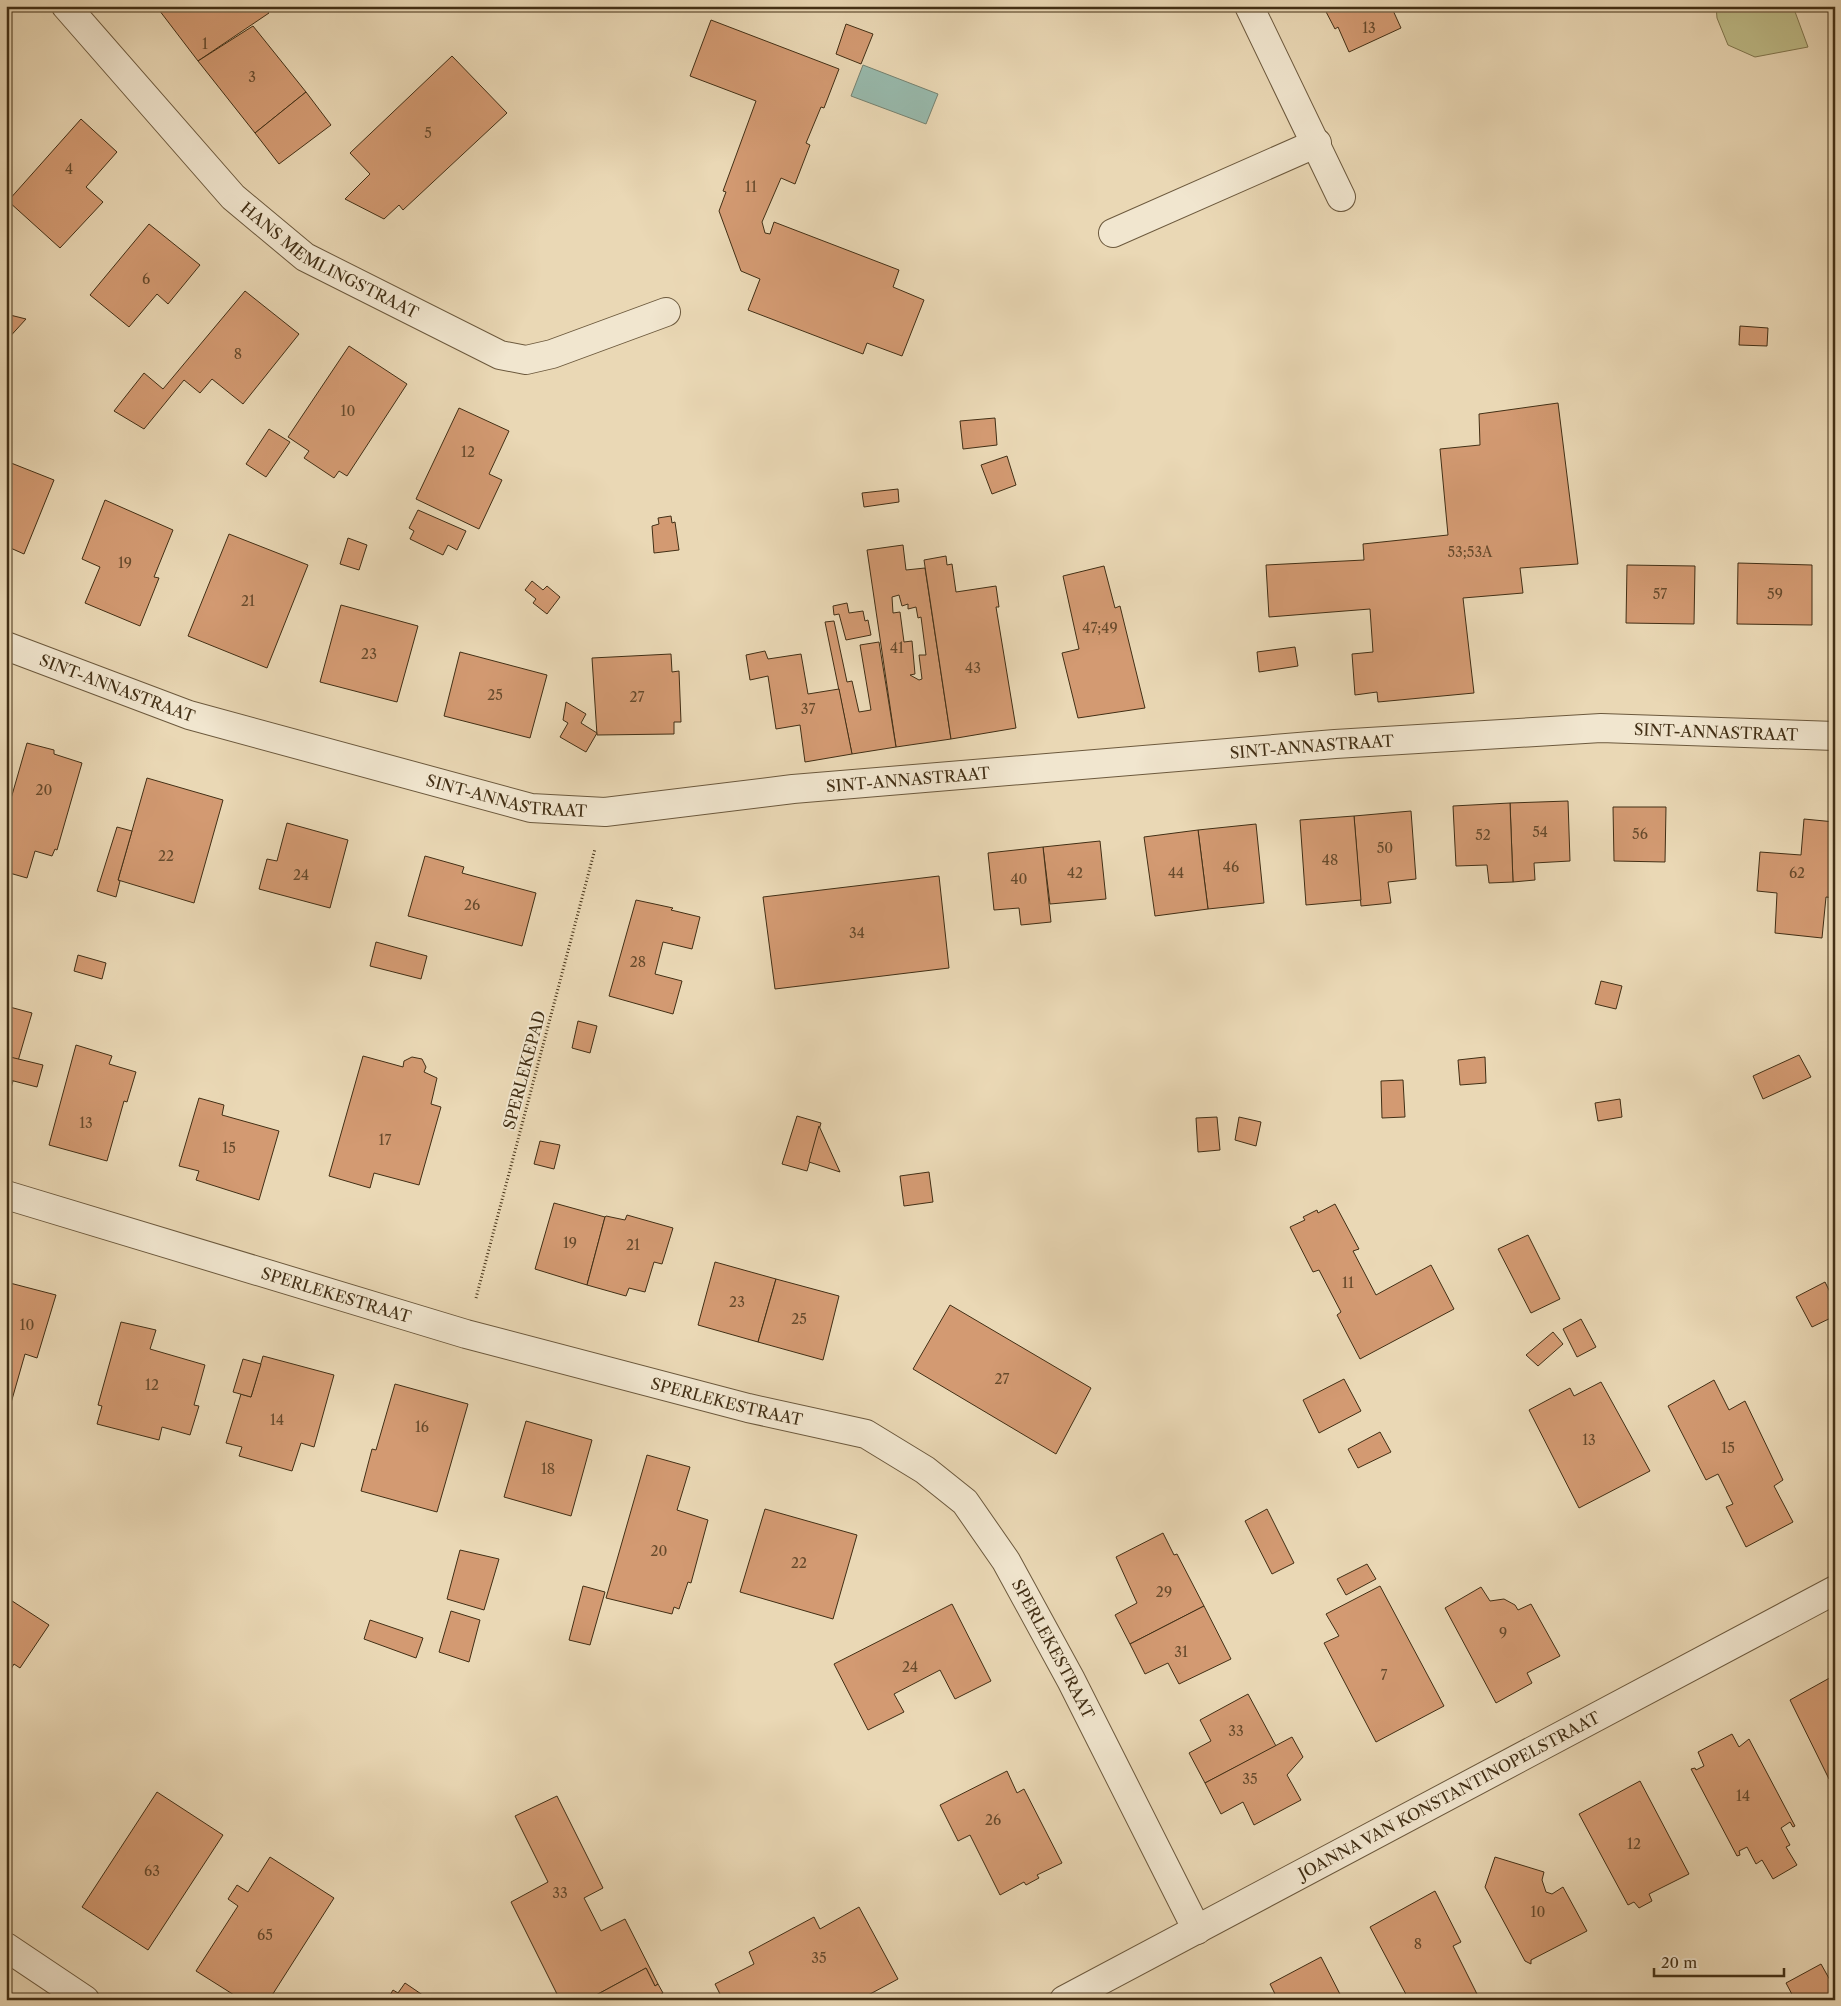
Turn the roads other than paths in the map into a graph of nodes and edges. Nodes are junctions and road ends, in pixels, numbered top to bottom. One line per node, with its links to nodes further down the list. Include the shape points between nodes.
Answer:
1 (66, 6): 6 (street, HANS MEMLINGSTRAAT, via 233,197 305,257 500,355 526,360 552,354)
2 (1249, 6): 3 (street)
3 (1317, 143): 4 (street); 5 (street)
4 (1341, 197)
5 (1113, 233)
6 (666, 312)
7 (6, 646): 8 (street, SINT-ANNASTRAAT, via 189,715 531,808 606,812 793,788 1334,744 1542,731 1601,728)
8 (1835, 736)
9 (6, 1195): 11 (street, SPERLEKESTRAAT, via 466,1334 748,1408 866,1434 925,1470 965,1502 1006,1561 1071,1680)
10 (1835, 1590): 11 (street, JOANNA VAN KONSTANTINOPELSTRAAT)
11 (1197, 1930): 14 (street, JOANNA VAN KONSTANTINOPELSTRAAT)
12 (6, 1947): 13 (street)
13 (85, 2000)
14 (1064, 2000)

